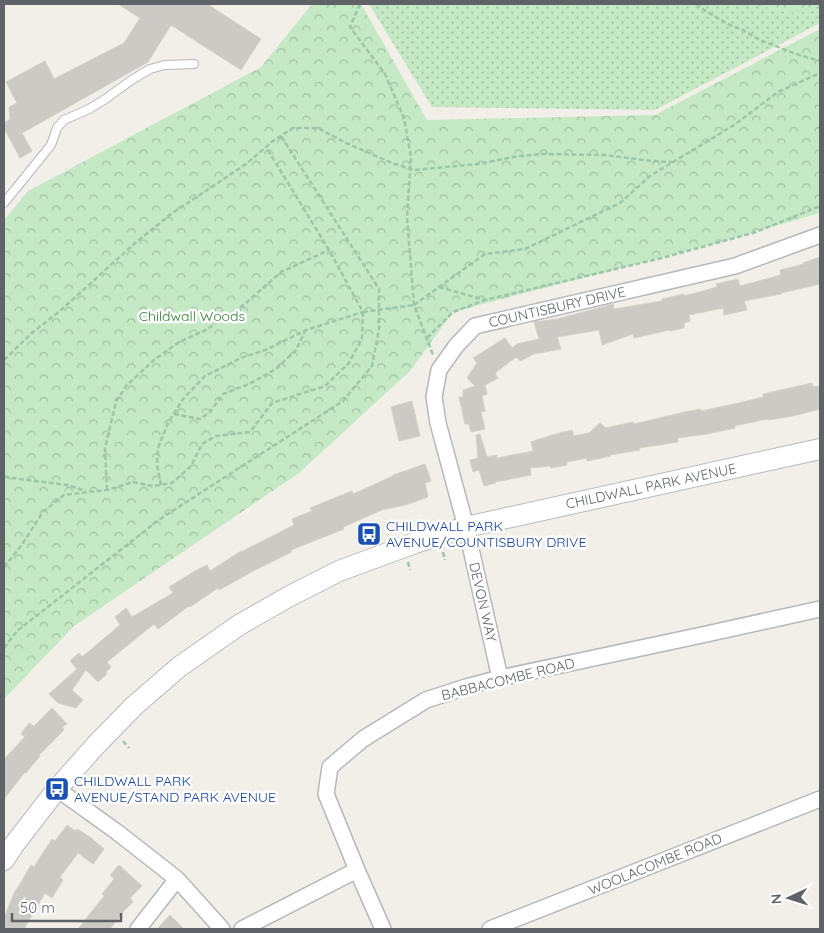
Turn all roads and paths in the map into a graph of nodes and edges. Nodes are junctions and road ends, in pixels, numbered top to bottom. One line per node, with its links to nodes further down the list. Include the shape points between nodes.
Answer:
1 (360, 4): 9 (path, via 350,27 385,74 404,118 411,156)
2 (696, 4): 3 (path, via 758,39)
3 (820, 61)
4 (194, 64): 10 (lane, via 165,64 150,69 89,109 64,120 50,146)
5 (820, 73): 8 (path, via 778,92 734,125)
6 (281, 136): 7 (path); 9 (path, via 293,128 318,128); 31 (path, via 379,289 379,329 372,366 343,401 160,519 16,631)
7 (266, 147): 13 (path); 20 (path, via 134,244)
8 (674, 162): 9 (path, via 605,155 541,154 478,164); 14 (path, via 650,176 620,203 525,249 485,254)
9 (410, 169): 16 (path, via 407,217)
10 (4, 203)
11 (820, 206): 15 (path, via 756,232)
12 (820, 235): 21 (street, COUNTISBURY DRIVE, via 734,266 475,326)
13 (329, 250): 17 (path); 26 (path, via 281,272 246,303 154,360 126,386 116,402 105,448)
14 (439, 287): 15 (path); 16 (path)
15 (485, 300): 19 (path, via 453,312)
16 (414, 305): 17 (path, bridge); 19 (path)
17 (363, 312): 18 (path); 25 (path, via 362,338 350,363 325,386 272,402 250,432 216,436 202,444 191,466 172,483)
18 (306, 330): 22 (path, via 205,376); 22 (path, via 296,350 276,369 223,394 210,412 200,419)
19 (427, 338): 21 (path)
20 (4, 360)
21 (439, 370): 28 (street, COUNTISBURY DRIVE, via 434,397 438,423)
22 (174, 414): 25 (path, via 158,448)
23 (820, 449): 28 (street, CHILDWALL PARK AVENUE)
24 (4, 477): 27 (path, via 67,485)
25 (161, 485): 26 (path, via 133,482)
26 (107, 490): 27 (path)
27 (88, 492): 29 (path, via 64,495 43,512)
28 (466, 527): 32 (street, DEVON WAY); 33 (street, CHILDWALL PARK AVENUE, via 339,571 240,625 179,668 134,706)
29 (4, 567)
30 (820, 609): 32 (street, BABBACOMBE ROAD)
31 (4, 648)
32 (500, 678): 36 (street, BABBACOMBE ROAD, via 426,700 363,739 330,767 326,794)
33 (57, 789): 35 (street, CHILDWALL PARK AVENUE); 37 (street)
34 (820, 799): 42 (street, WOOLACOMBE ROAD)
35 (4, 860)
36 (357, 870): 40 (street); 41 (street)
37 (177, 879): 38 (street); 39 (street)
38 (138, 929)
39 (222, 929)
40 (242, 929)
41 (384, 929)
42 (490, 929)

